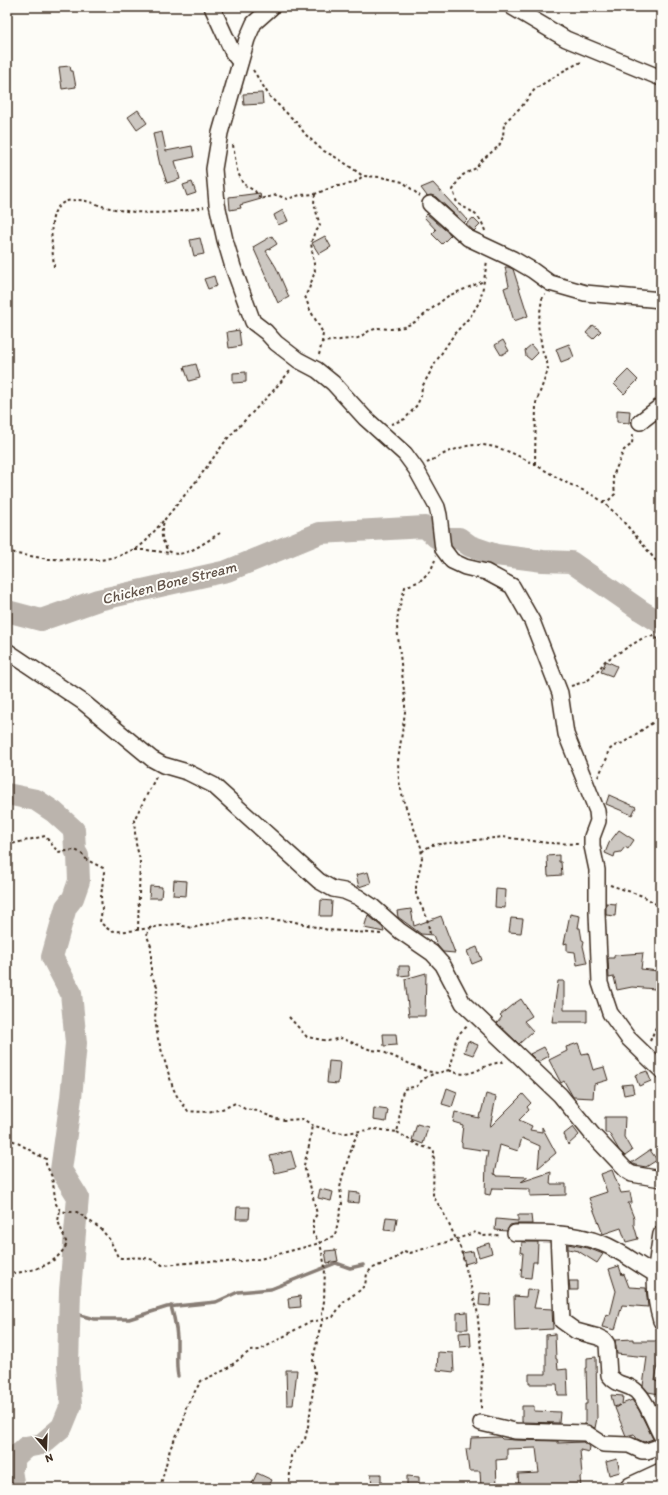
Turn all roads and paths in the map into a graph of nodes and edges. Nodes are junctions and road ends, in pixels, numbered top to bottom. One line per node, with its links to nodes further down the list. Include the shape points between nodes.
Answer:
1 (212, 7): 5 (street, via 233,53)
2 (272, 7): 5 (street, via 254,23)
3 (512, 7): 4 (street, via 566,39)
4 (599, 53): 6 (street); 12 (path, via 535,89 504,123 499,146 457,182 454,190 457,203 478,216 485,231)
5 (240, 62): 7 (street); 8 (path, via 250,66 270,97 322,150)
6 (661, 78)
7 (220, 133): 9 (path, via 232,138 237,170 243,184 255,190 260,199 277,195 287,199); 10 (street, via 214,169)
8 (363, 176): 9 (path, via 354,183); 11 (path, via 403,182)
9 (315, 194): 17 (path, via 314,204 320,226 311,243 315,271 305,296 323,333)
10 (217, 204): 13 (path, via 171,213 123,210 78,200 66,201 57,208 53,218 51,231); 18 (street, via 233,267 253,322)
11 (430, 204): 12 (street, via 468,238)
12 (486, 246): 14 (path, via 487,264); 15 (street, via 513,259)
13 (54, 267)
14 (484, 280): 17 (path, via 448,296 415,322 404,327 378,328 358,338); 22 (path, via 480,301 437,360 422,387 417,405 405,419 390,424)
15 (550, 283): 16 (street, via 585,293); 23 (path, via 542,299 538,325 548,370 536,403)
16 (661, 300)
17 (322, 342): 19 (path)
18 (298, 360): 19 (street); 26 (path, via 273,391 227,439)
19 (317, 370): 22 (street)
20 (661, 406): 21 (street)
21 (640, 422): 25 (path, via 633,433 632,444 624,450 615,468 615,494 608,501)
22 (380, 432): 24 (street, via 405,454)
23 (535, 464): 24 (path, via 500,448 475,445 444,453); 25 (path)
24 (416, 469): 28 (street, via 437,507)
25 (603, 501): 32 (path)
26 (165, 519): 30 (path, via 146,542); 31 (path, via 161,536 167,550)
27 (220, 533): 31 (path, via 191,551 180,555)
28 (443, 547): 35 (street, via 457,564 486,572 512,586 532,621); 41 (path, via 431,570 420,580 405,587 398,613 398,639 405,700 398,761 399,781)
29 (7, 550): 30 (path, via 49,559 101,560)
30 (132, 551): 31 (path)
31 (172, 554)
32 (661, 567)
33 (661, 644): 35 (path, via 656,637 643,638 605,661 587,681 569,686)
34 (7, 651): 37 (street, via 83,702 152,759)
35 (560, 693): 38 (street, via 566,734)
36 (661, 717): 38 (path, via 608,751)
37 (163, 765): 45 (path, via 134,820 140,860); 46 (street, via 186,772 213,785 318,880 334,889 358,897)
38 (591, 795): 40 (street, via 598,821 592,837)
39 (7, 845): 45 (path, via 45,836 58,852 75,850 81,853 87,860 103,868 100,922 110,930)
40 (592, 846): 41 (path, via 503,837 432,845); 42 (street)
41 (422, 853): 47 (path, via 416,895 427,918)
42 (597, 881): 43 (path, via 643,896); 51 (street, via 600,983 610,1013)
43 (661, 907)
44 (150, 927): 45 (path); 46 (path, via 181,924 193,928 242,918 291,921 328,930 390,935); 56 (path, via 147,936 151,974 157,986 154,1019 158,1039 173,1088 188,1111 218,1111 235,1103 276,1119 303,1119)
45 (138, 930)
46 (400, 931): 47 (street)
47 (432, 953): 48 (street, via 443,965 457,993)
48 (472, 1012): 52 (street); 53 (path, via 468,1024 459,1034)
49 (661, 1016): 51 (path, via 649,1042 644,1045)
50 (289, 1017): 55 (path, via 308,1036 328,1041 341,1038)
51 (632, 1042): 54 (street)
52 (514, 1052): 53 (path, via 506,1060 473,1073 456,1073); 60 (street, via 560,1095 628,1172)
53 (449, 1070): 55 (path)
54 (661, 1070)
55 (435, 1073): 58 (path, via 427,1076 417,1086 404,1089)
56 (312, 1125): 57 (path, via 334,1132); 66 (path, via 304,1165 317,1214 313,1220 313,1234)
57 (359, 1132): 58 (path, via 375,1129); 66 (path, via 342,1178 342,1204 335,1235)
58 (397, 1132): 65 (path, via 434,1150 433,1196)
59 (7, 1138): 61 (path, via 15,1140 46,1159 52,1177 55,1201)
60 (661, 1179)
61 (60, 1210): 66 (path, via 77,1212 96,1225 110,1240 118,1257 149,1258 162,1265 245,1261); 67 (path, via 58,1221 67,1244 64,1250 49,1263 32,1271)
62 (515, 1233): 63 (street); 65 (path, via 492,1237 476,1232)
63 (558, 1234): 68 (street, via 587,1238 602,1244); 72 (street, via 562,1321 576,1331 604,1340 607,1344 609,1375 618,1383 635,1390)
64 (661, 1234): 68 (street)
65 (457, 1239): 69 (path, via 410,1253 404,1251 396,1258 371,1269 365,1285 343,1302 333,1318); 71 (path, via 477,1309 482,1362)
66 (320, 1243): 69 (path, via 325,1273 322,1314)
67 (7, 1274)
68 (654, 1274): 70 (street, via 656,1304)
69 (324, 1319): 75 (path, via 307,1323 260,1350 250,1351 225,1370 201,1381 186,1407 184,1420 170,1449); 76 (path, via 318,1332 313,1360 315,1373 309,1422 305,1439 291,1456)
70 (661, 1321)
71 (481, 1423): 73 (street, via 515,1431 586,1433 603,1444 629,1445 642,1451)
72 (661, 1435)
73 (661, 1446)
74 (661, 1474): 77 (street)
75 (160, 1488)
76 (290, 1488)
77 (631, 1488)

